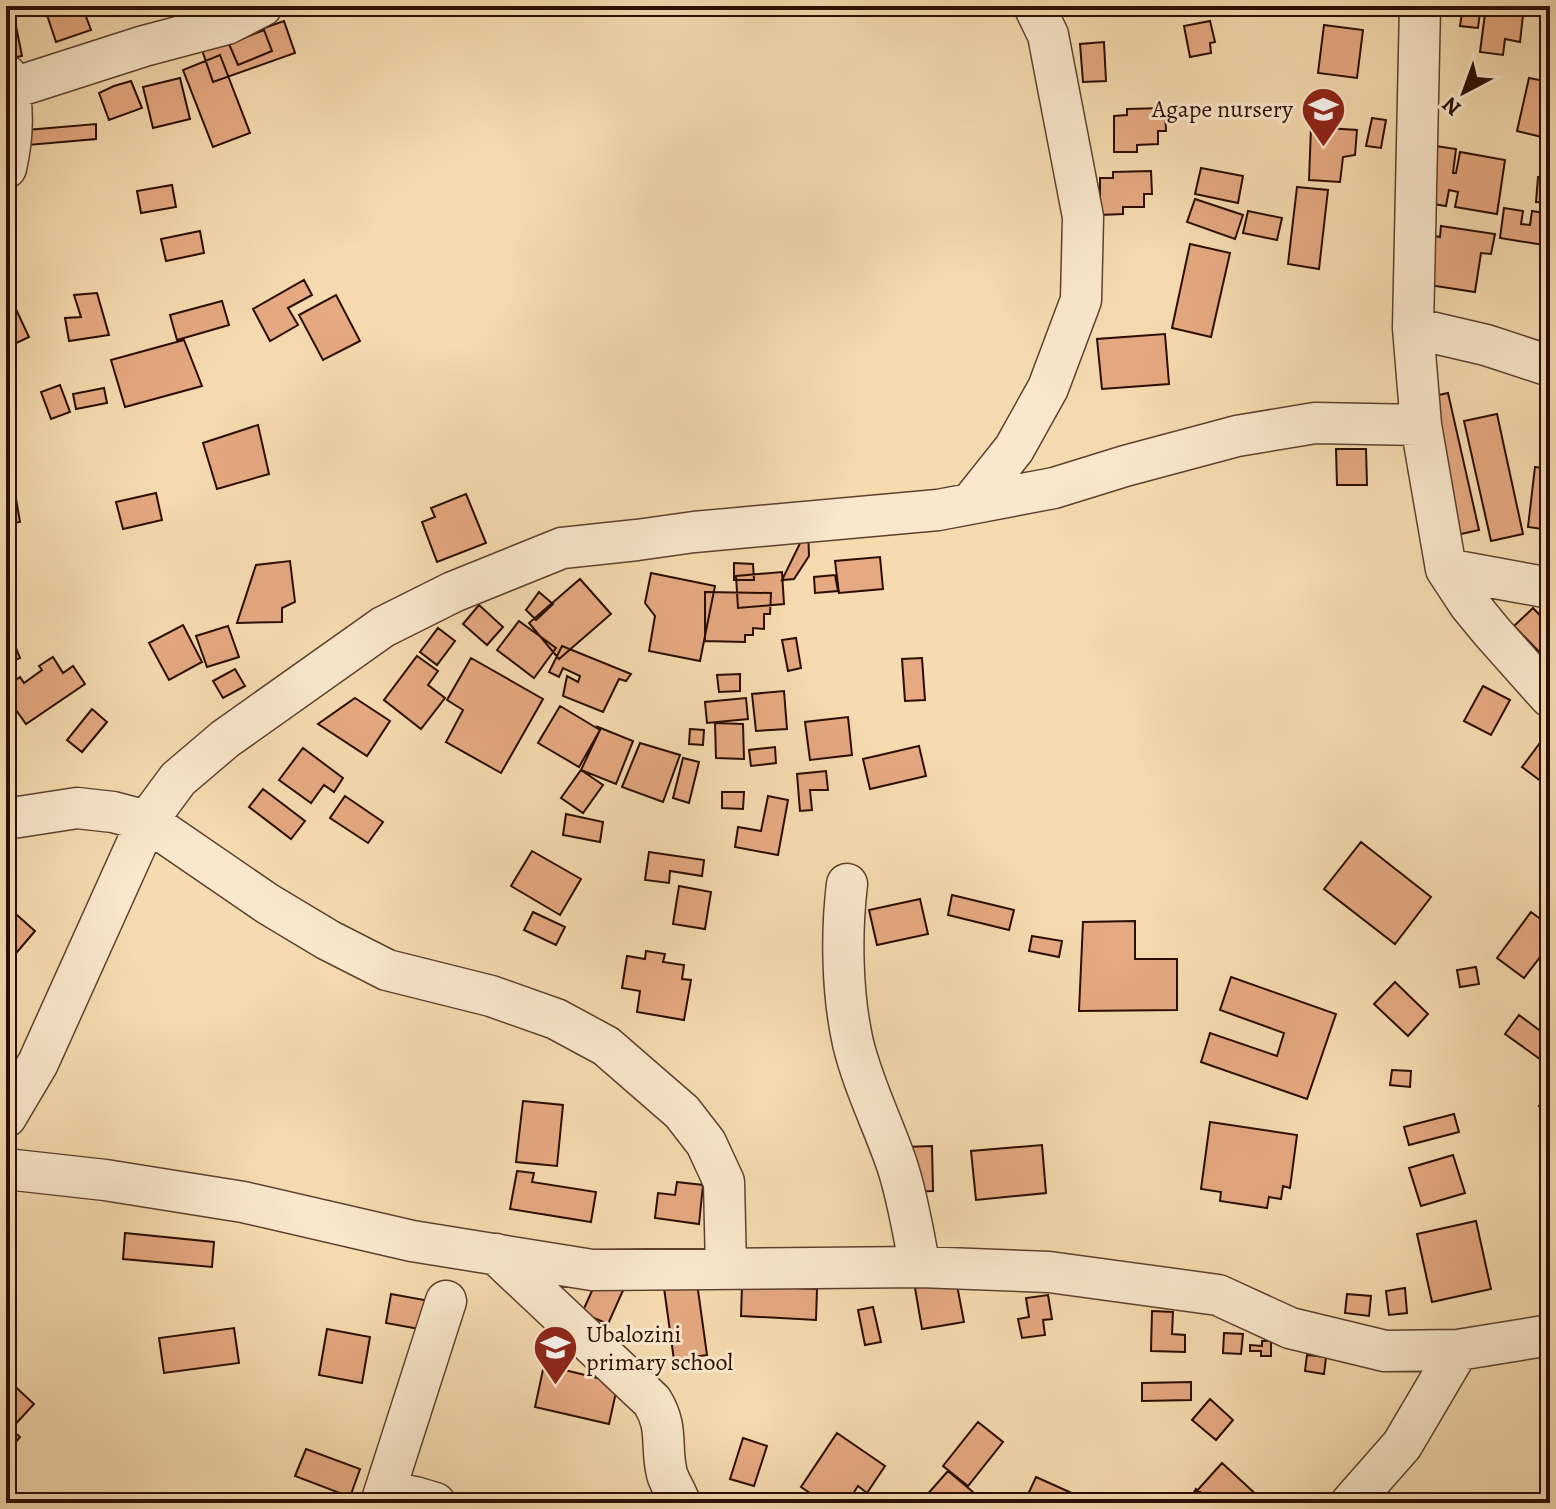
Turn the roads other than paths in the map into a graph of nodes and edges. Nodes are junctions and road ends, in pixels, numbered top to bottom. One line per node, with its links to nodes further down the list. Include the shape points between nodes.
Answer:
1 (262, 6): 4 (street, via 227,24)
2 (1034, 6): 9 (street, via 1048,35 1083,217 1081,300 1048,388 1014,449)
3 (1420, 6): 6 (street)
4 (8, 82): 5 (street, via 12,126)
5 (6, 168)
6 (1413, 328): 7 (street); 8 (street)
7 (1550, 366)
8 (1421, 425): 9 (street, via 1315,423 1237,436 1054,488); 10 (street)
9 (971, 503): 14 (street, via 562,548 383,627 225,739 178,779)
10 (1446, 569): 11 (street); 12 (street, via 1469,604)
11 (1550, 588)
12 (1550, 697)
13 (6, 819): 14 (street, via 77,808)
14 (147, 821): 16 (street, via 38,1063); 20 (street, via 268,904 387,970 491,996 556,1019 606,1046 682,1112 706,1143 724,1182)
15 (847, 884): 19 (street, via 844,972 853,1042 897,1165)
16 (6, 1117)
17 (6, 1169): 18 (street, via 243,1202 408,1240)
18 (496, 1254): 20 (street, via 592,1270); 27 (street, via 652,1401 663,1425 667,1473)
19 (920, 1267): 20 (street); 23 (street, via 1049,1272 1218,1295 1290,1328 1385,1351)
20 (726, 1269)
21 (446, 1301): 25 (street)
22 (1550, 1335): 23 (street)
23 (1458, 1350): 24 (street)
24 (1402, 1445): 28 (street); 29 (street)
25 (383, 1497): 26 (street)
26 (435, 1503)
27 (680, 1503)
28 (1351, 1503)
29 (1389, 1503)

